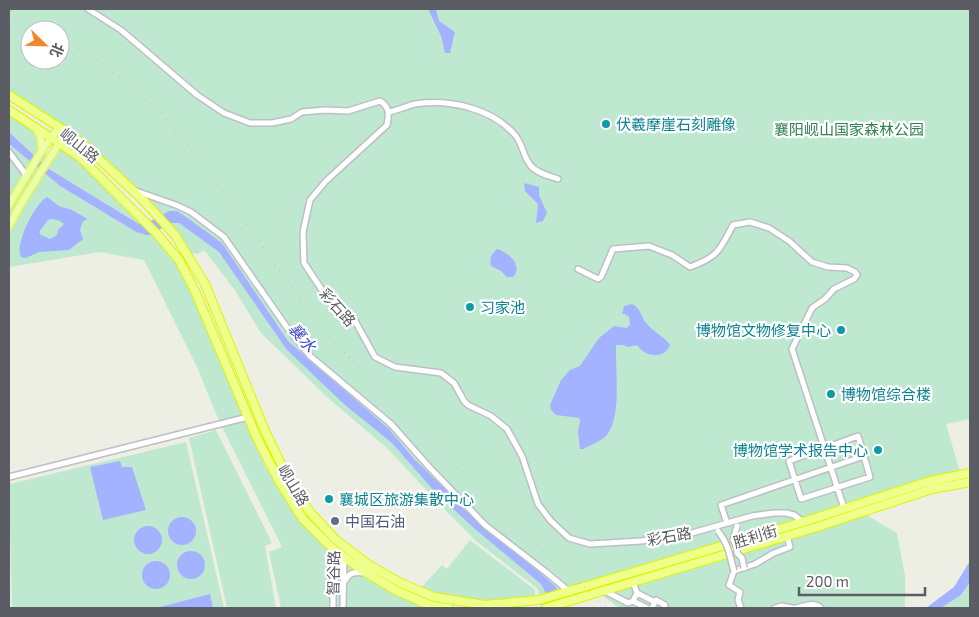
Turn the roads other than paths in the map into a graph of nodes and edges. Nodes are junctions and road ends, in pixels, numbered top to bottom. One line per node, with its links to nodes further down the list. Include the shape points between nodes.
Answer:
1 (88, 9): 4 (street, via 121,30 197,95 224,113 250,124 291,119 302,112 348,111 380,101)
2 (9, 95): 6 (highway, 岘山路)
3 (9, 110): 5 (highway, 岘山路)
4 (389, 112): 13 (street, via 415,104 434,103 480,110 516,135 532,167); 29 (street, 彩石路, via 387,125 380,133 326,181 310,200 303,232 304,263 324,293 355,320 375,356 395,367 441,373 454,382 468,406 491,416 507,429 522,456 538,504 570,538 590,544 641,542)
5 (33, 126): 7 (highway, 岘山路); 8 (main road, via 40,135)
6 (62, 130): 7 (main road); 14 (highway, 岘山路, via 85,146)
7 (55, 141): 8 (main road); 10 (main road); 11 (highway, 岘山路)
8 (42, 150): 12 (main road)
9 (9, 152): 12 (street)
10 (50, 157): 11 (main road, via 64,150); 16 (main road)
11 (80, 157): 18 (highway, 岘山路, via 179,260)
12 (27, 176): 15 (main road)
13 (558, 179)
14 (133, 190): 32 (highway, 岘山路, via 166,226 206,284 265,431 287,476 309,511); 46 (street, via 191,212 224,238 310,356 391,424 485,525 548,572)
15 (9, 205)
16 (9, 226)
17 (578, 269): 19 (street, via 598,280 613,249 649,246 690,267 707,261 718,252 733,225 750,222 769,228 812,262 855,272 854,279 834,289 812,308 792,348)
18 (248, 417): 23 (street); 30 (highway, 岘山路, via 280,483 302,519)
19 (824, 448): 20 (street, via 858,436); 21 (street); 24 (street, via 789,461)
20 (864, 456): 21 (street); 26 (street, via 870,477)
21 (831, 468): 24 (street); 26 (street)
22 (970, 473): 27 (highway, 胜利街, via 930,481)
23 (9, 477)
24 (795, 480): 26 (street, via 801,499); 29 (street, via 721,504)
25 (970, 482): 31 (highway, 胜利街, via 932,489)
26 (837, 488): 27 (street)
27 (844, 508): 28 (highway, 胜利街)
28 (803, 522): 29 (street, 彩石路, via 794,515 774,513); 46 (highway, 胜利街)
29 (727, 523): 33 (street, bridge, via 736,523); 34 (street, bridge, via 718,528)
30 (315, 532): 36 (highway, 岘山路); 38 (street)
31 (787, 536): 39 (street, via 790,546); 42 (highway, 胜利街)
32 (334, 537): 35 (highway, 岘山路); 36 (street, 智谷路)
33 (733, 540): 34 (street, bridge); 39 (street, bridge)
34 (727, 542): 40 (street, bridge)
35 (344, 546): 37 (street, 智谷路); 51 (highway, 岘山路, via 400,583 434,597)
36 (333, 549): 37 (highway, 岘山路); 38 (street, 智谷路)
37 (344, 556): 41 (highway, 岘山路); 43 (street, 智谷路)
38 (333, 558): 54 (street, 智谷路)
39 (744, 568): 40 (street)
40 (734, 571): 60 (street, via 729,585 740,592)
41 (367, 574): 43 (street, via 354,572 347,576); 56 (highway, 岘山路, via 432,606)
42 (633, 582): 44 (highway, 胜利街); 45 (street)
43 (344, 584): 55 (street, 智谷路)
44 (605, 591): 46 (highway, 胜利街); 49 (street, via 628,603)
45 (637, 593): 47 (street); 49 (street)
46 (568, 596): 48 (highway, 胜利街); 57 (highway, 胜利街)
47 (646, 598): 50 (street); 53 (street)
48 (539, 600): 52 (highway, 岘山路)
49 (633, 601): 53 (street)
50 (654, 602): 58 (street); 59 (street, via 665,604)
51 (497, 606): 52 (highway, 岘山路)
52 (509, 606)
53 (645, 607)
54 (333, 608)
55 (343, 608)
56 (449, 608)
57 (546, 608)
58 (652, 608)
59 (664, 608)
60 (740, 608)
61 (775, 608): 62 (street)
62 (792, 608)
63 (796, 608): 64 (street, via 813,604)
64 (821, 608)

